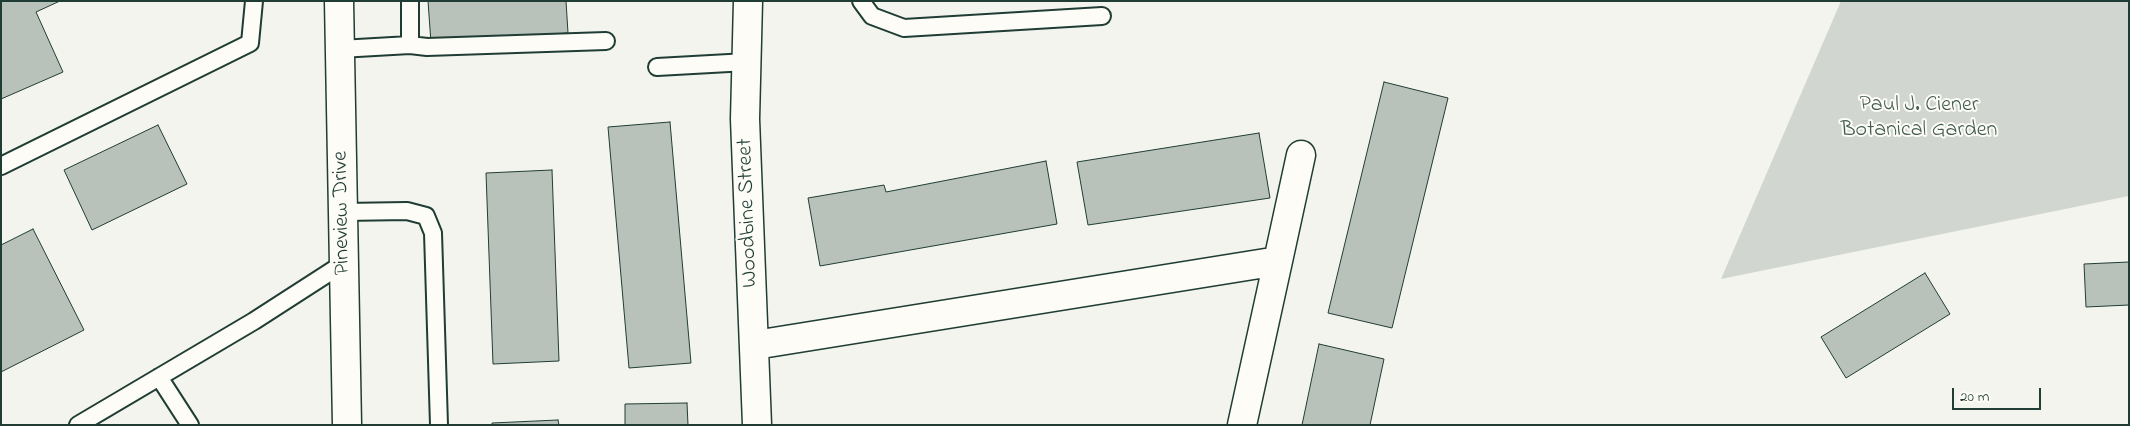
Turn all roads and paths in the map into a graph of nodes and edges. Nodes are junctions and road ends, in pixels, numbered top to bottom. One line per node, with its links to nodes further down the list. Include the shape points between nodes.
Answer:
1 (254, 1): 13 (lane, via 250,43)
2 (339, 1): 9 (street, Pineview Drive)
3 (410, 1): 8 (lane)
4 (748, 1): 10 (street, Woodbine Street)
5 (861, 1): 6 (lane, via 872,16 904,28)
6 (1102, 16)
7 (606, 41): 8 (lane)
8 (410, 45): 9 (lane)
9 (340, 49): 14 (street, Pineview Drive)
10 (747, 62): 11 (lane); 17 (street, Woodbine Street, via 746,119)
11 (657, 67)
12 (1300, 155): 15 (street)
13 (1, 166)
14 (343, 212): 16 (street, Pineview Drive); 22 (lane, via 407,211 426,216 433,233)
15 (1278, 261): 17 (street); 24 (street)
16 (344, 263): 18 (lane); 21 (street, Pineview Drive)
17 (755, 345): 23 (street, Woodbine Street)
18 (159, 377): 19 (lane); 20 (lane)
19 (78, 425)
20 (190, 425)
21 (347, 425)
22 (438, 425)
23 (758, 425)
24 (1242, 425)

